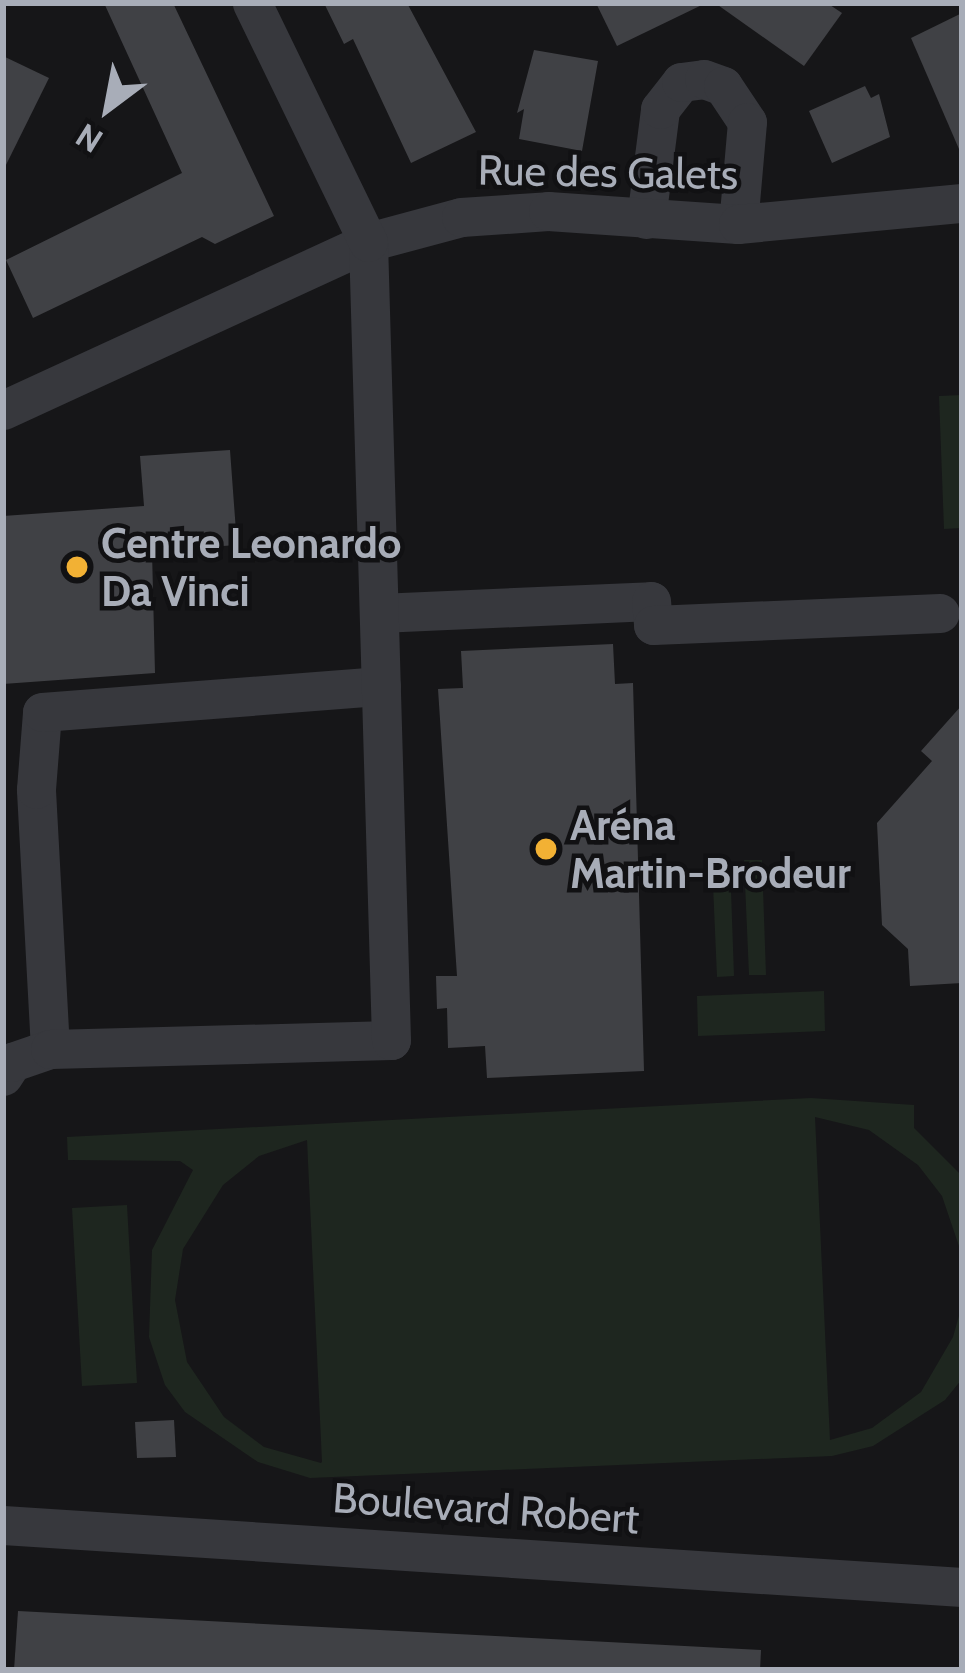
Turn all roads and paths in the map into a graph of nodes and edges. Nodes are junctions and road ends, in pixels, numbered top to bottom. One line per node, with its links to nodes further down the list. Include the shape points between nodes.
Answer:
1 (252, 3): 5 (street)
2 (962, 202): 4 (street, Rue des Galets)
3 (646, 219): 4 (street, Rue des Galets); 4 (street, via 660,109 681,82 704,79 723,86 747,122); 5 (street, Rue des Galets, via 498,213)
4 (738, 224)
5 (368, 242): 6 (street, Rue des Galets); 7 (street)
6 (3, 410)
7 (379, 613): 8 (street, via 651,601 652,625); 9 (street)
8 (940, 613)
9 (380, 686): 10 (street, via 42,712 36,789); 10 (street, via 391,1040)
10 (50, 1048): 11 (street, via 12,1062)
11 (3, 1076)
12 (3, 1525): 13 (street, Boulevard Robert)
13 (962, 1587)

